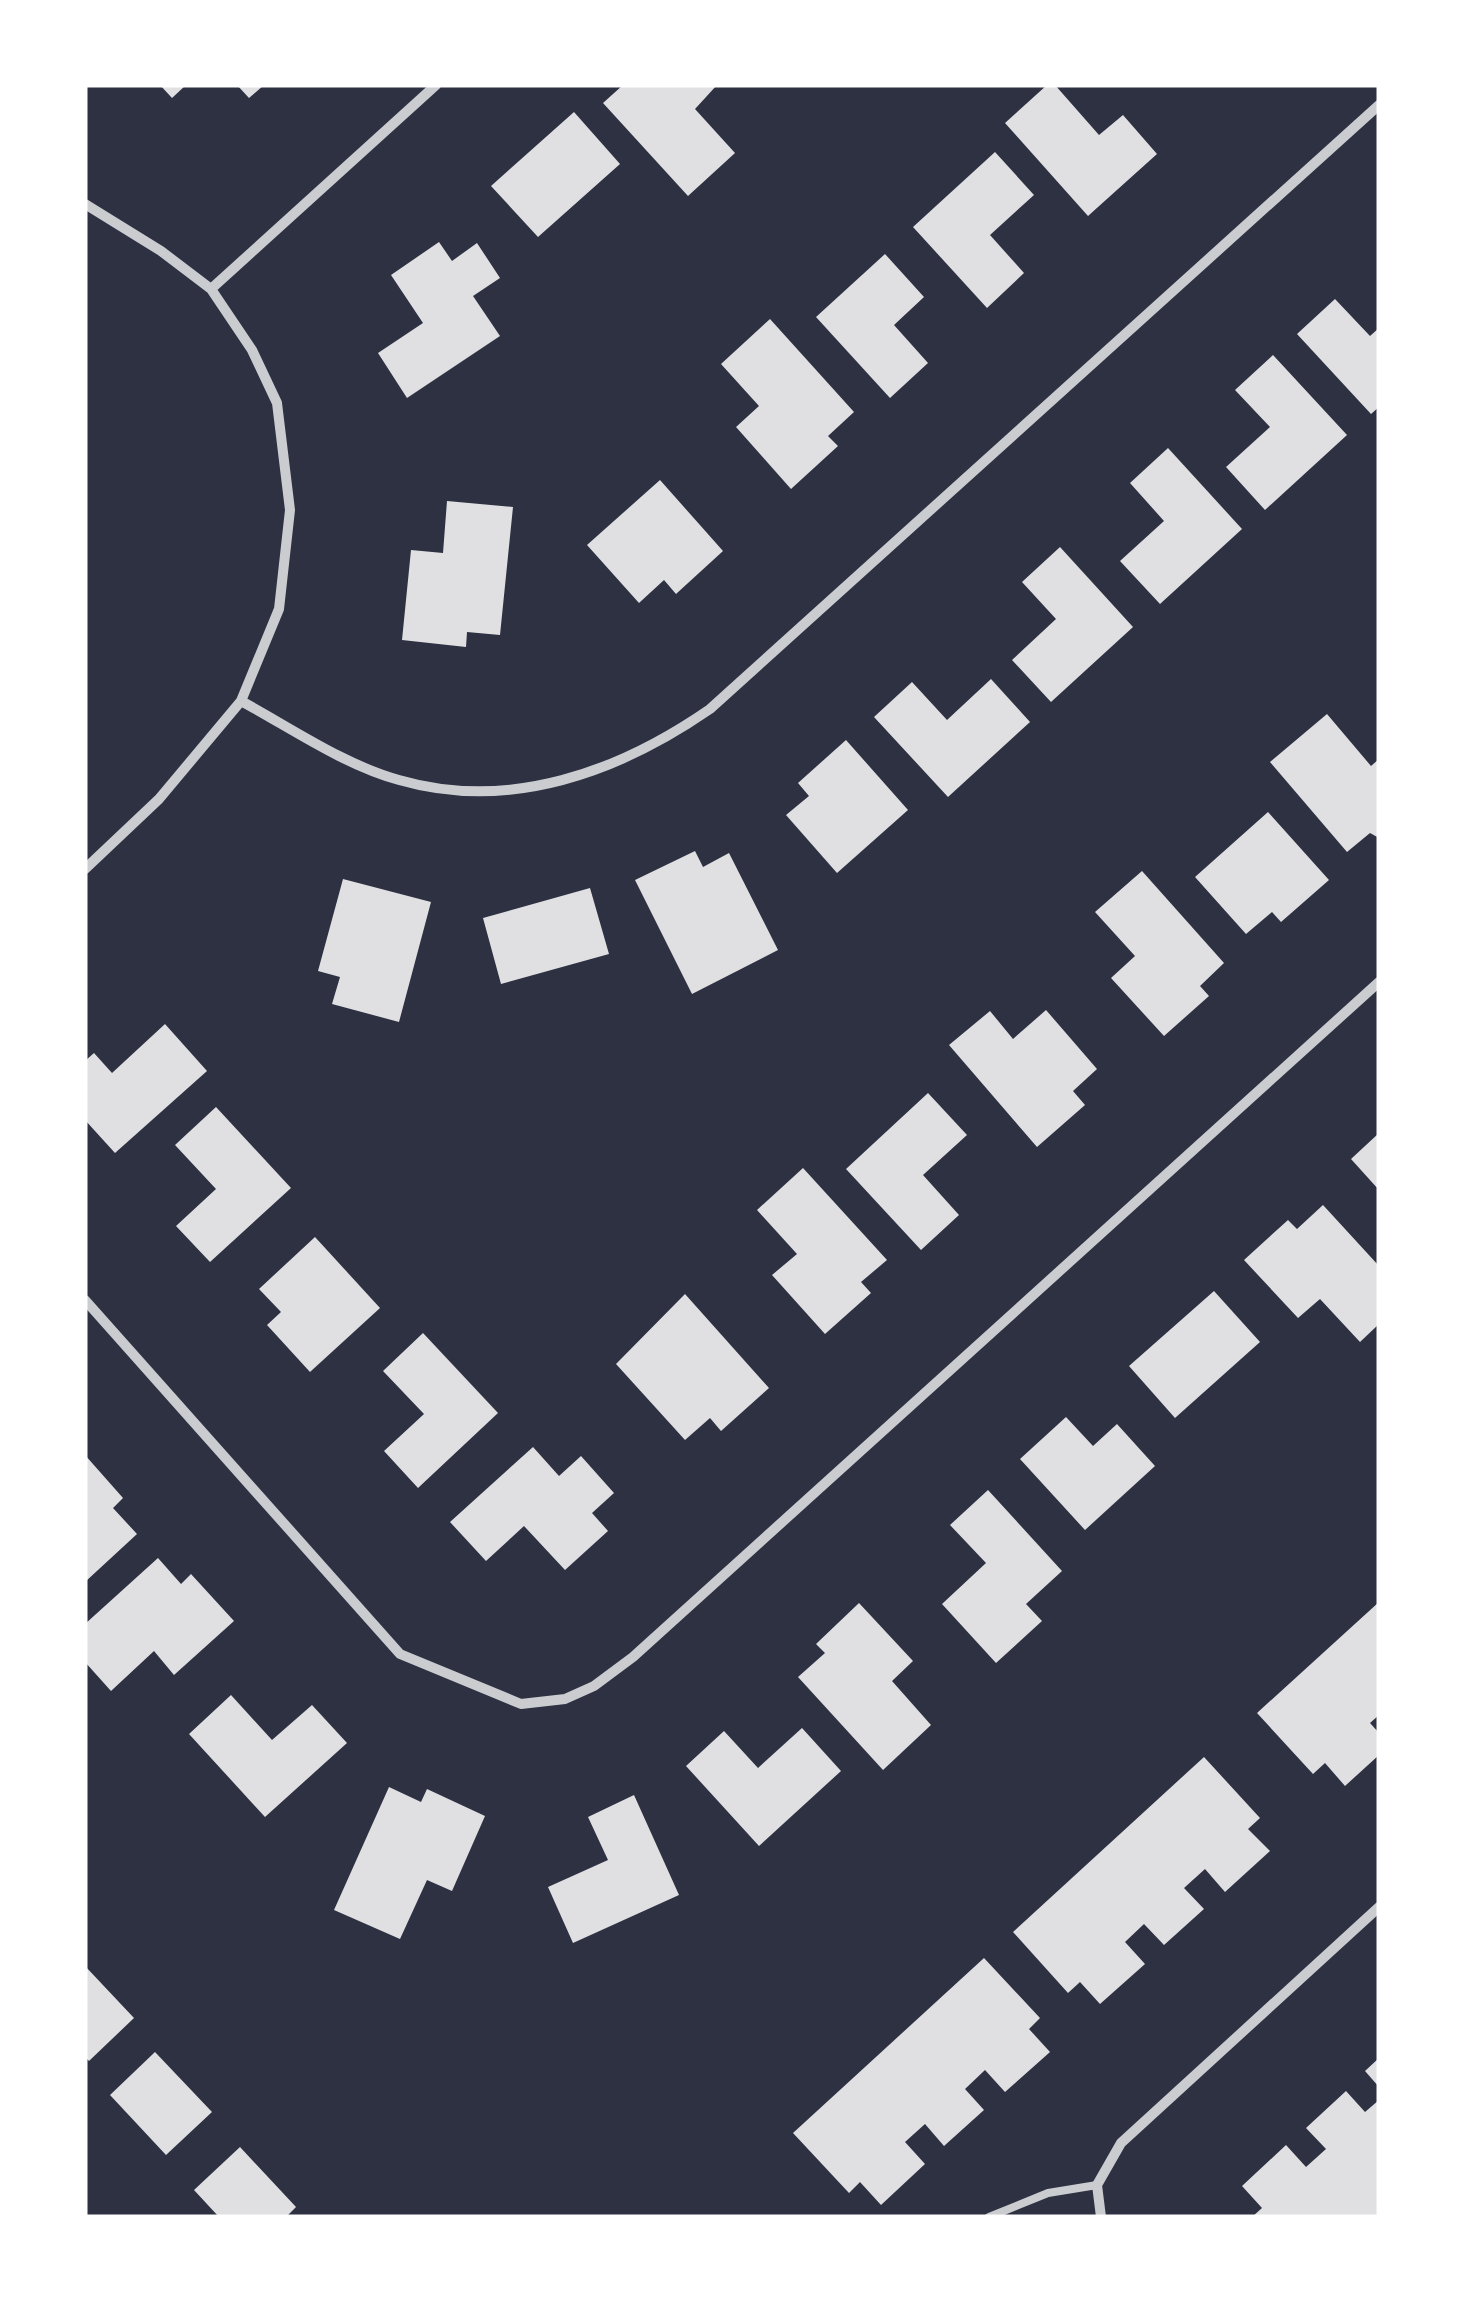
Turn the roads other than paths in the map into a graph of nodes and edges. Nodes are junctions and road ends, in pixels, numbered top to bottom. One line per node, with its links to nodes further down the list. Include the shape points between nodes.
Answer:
1 (436, 85): 4 (street)
2 (1379, 105): 5 (street, via 710,709 661,743 538,789 469,790 399,780)
3 (85, 204): 4 (street)
4 (210, 289): 5 (street, via 252,350 277,403 290,510 279,609)
5 (240, 701): 6 (street, via 159,799)
6 (85, 869)
7 (1379, 982): 8 (street, via 633,1657 565,1698 521,1704 400,1654)
8 (85, 1300)
9 (1379, 1907): 10 (street, via 1121,2143)
10 (1098, 2185): 11 (lane, via 1048,2193); 12 (street)
11 (989, 2217)
12 (1102, 2217)

